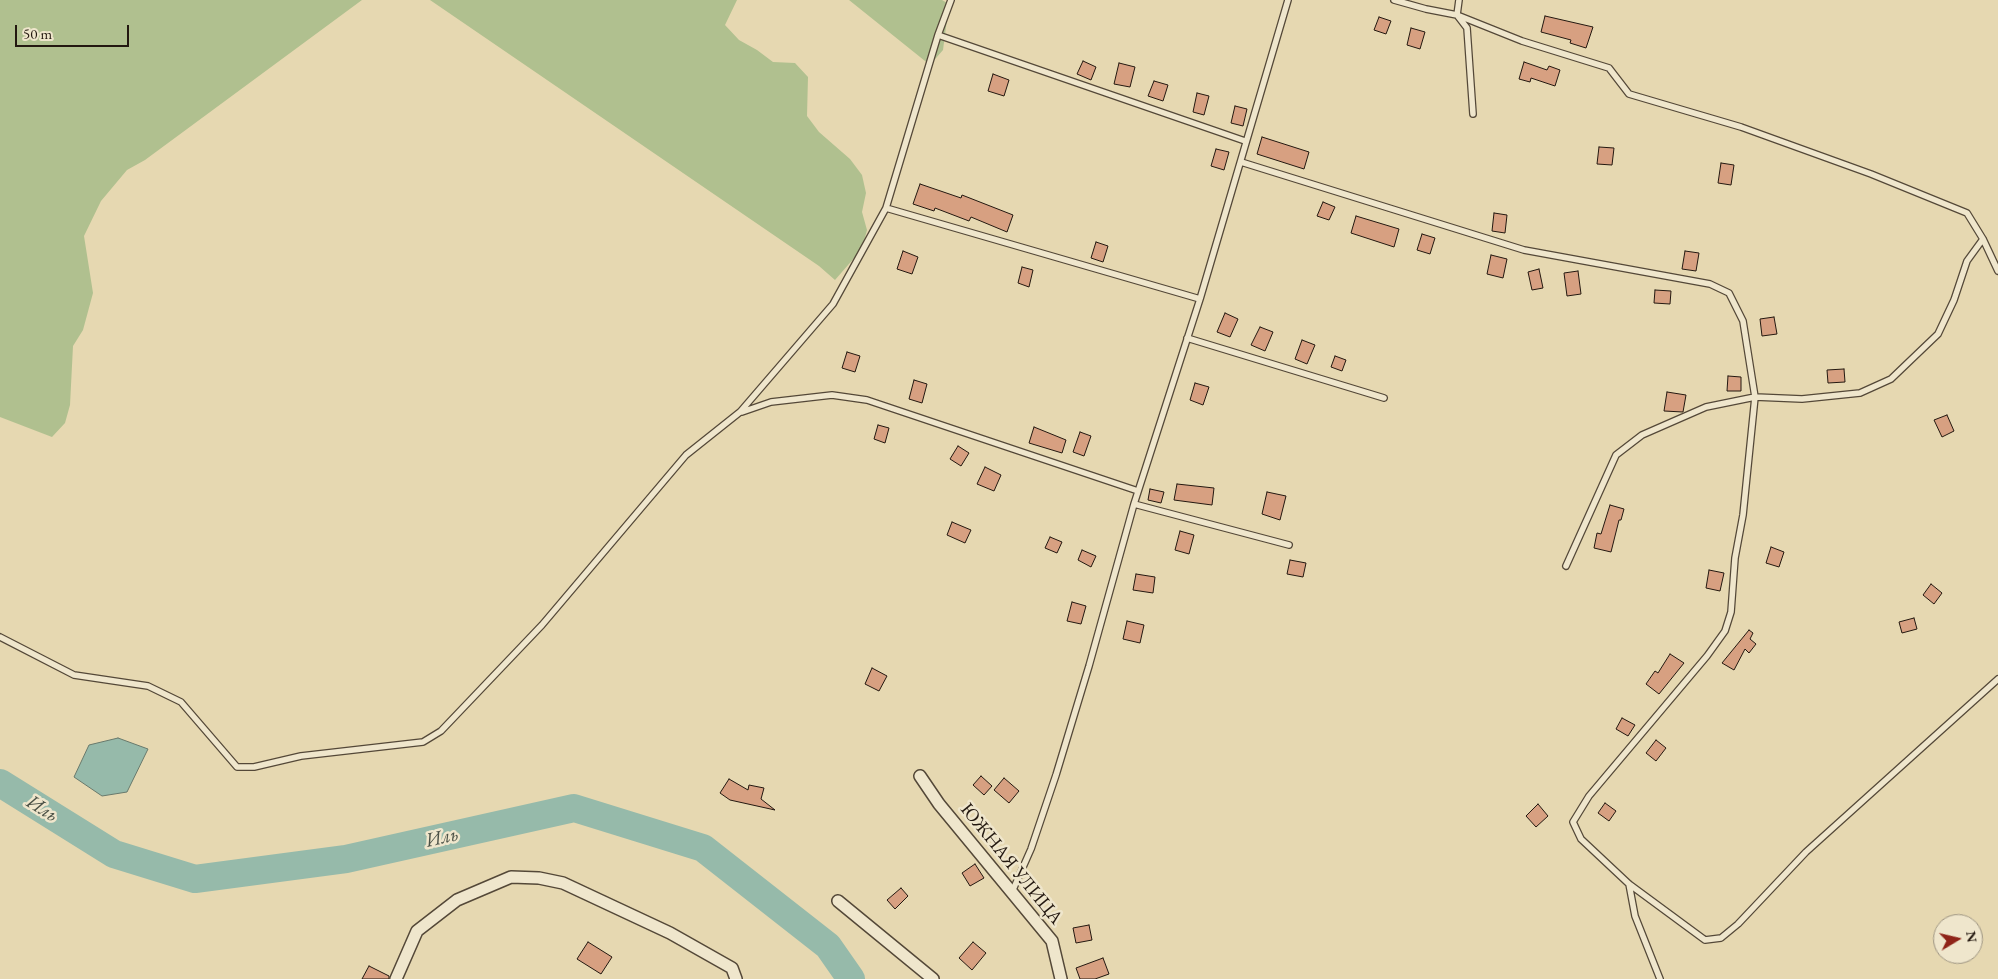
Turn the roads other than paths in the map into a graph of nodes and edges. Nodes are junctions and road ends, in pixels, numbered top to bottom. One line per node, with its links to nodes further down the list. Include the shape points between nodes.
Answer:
1 (951, 0): 6 (lane)
2 (1288, 0): 8 (lane)
3 (1394, 0): 5 (lane)
4 (1460, 0): 5 (lane)
5 (1458, 15): 7 (lane, via 1468,28); 11 (lane, via 1522,41 1610,68 1629,94 1741,127 1967,213)
6 (938, 36): 8 (lane); 10 (lane)
7 (1473, 114)
8 (1245, 141): 9 (lane)
9 (1241, 162): 13 (lane); 15 (lane, via 1524,250 1710,284 1728,293 1744,321)
10 (886, 208): 13 (lane); 17 (lane, via 833,304)
11 (1983, 239): 12 (lane); 15 (lane, via 1967,261 1938,334 1892,379 1860,393 1802,399)
12 (1998, 271)
13 (1200, 298): 14 (lane)
14 (1188, 338): 16 (lane); 18 (lane)
15 (1755, 397): 21 (lane, via 1706,408 1642,434 1616,455); 25 (lane, via 1731,612 1725,631 1589,796 1573,822 1581,839)
16 (1384, 398)
17 (740, 412): 18 (lane, via 771,402 832,395 867,400); 22 (lane, via 686,455 542,625 441,731 423,742 237,767 181,702 148,686 74,675)
18 (1138, 492): 19 (lane)
19 (1134, 504): 20 (lane); 26 (lane, via 1056,775 1031,849)
20 (1289, 545)
21 (1566, 566)
22 (0, 637)
23 (1998, 678): 25 (lane, via 1806,852 1721,938 1705,940)
24 (920, 776): 26 (street, ЮЖНАЯ УЛИЦА, via 939,804)
25 (1629, 884): 32 (lane, via 1635,916)
26 (1012, 892): 31 (street, ЮЖНАЯ УЛИЦА, via 1052,941)
27 (838, 901): 30 (street)
28 (396, 979): 29 (street, via 417,931 457,900 511,878 539,878 562,883 670,933 732,968)
29 (736, 979)
30 (932, 979)
31 (1061, 979)
32 (1660, 979)

